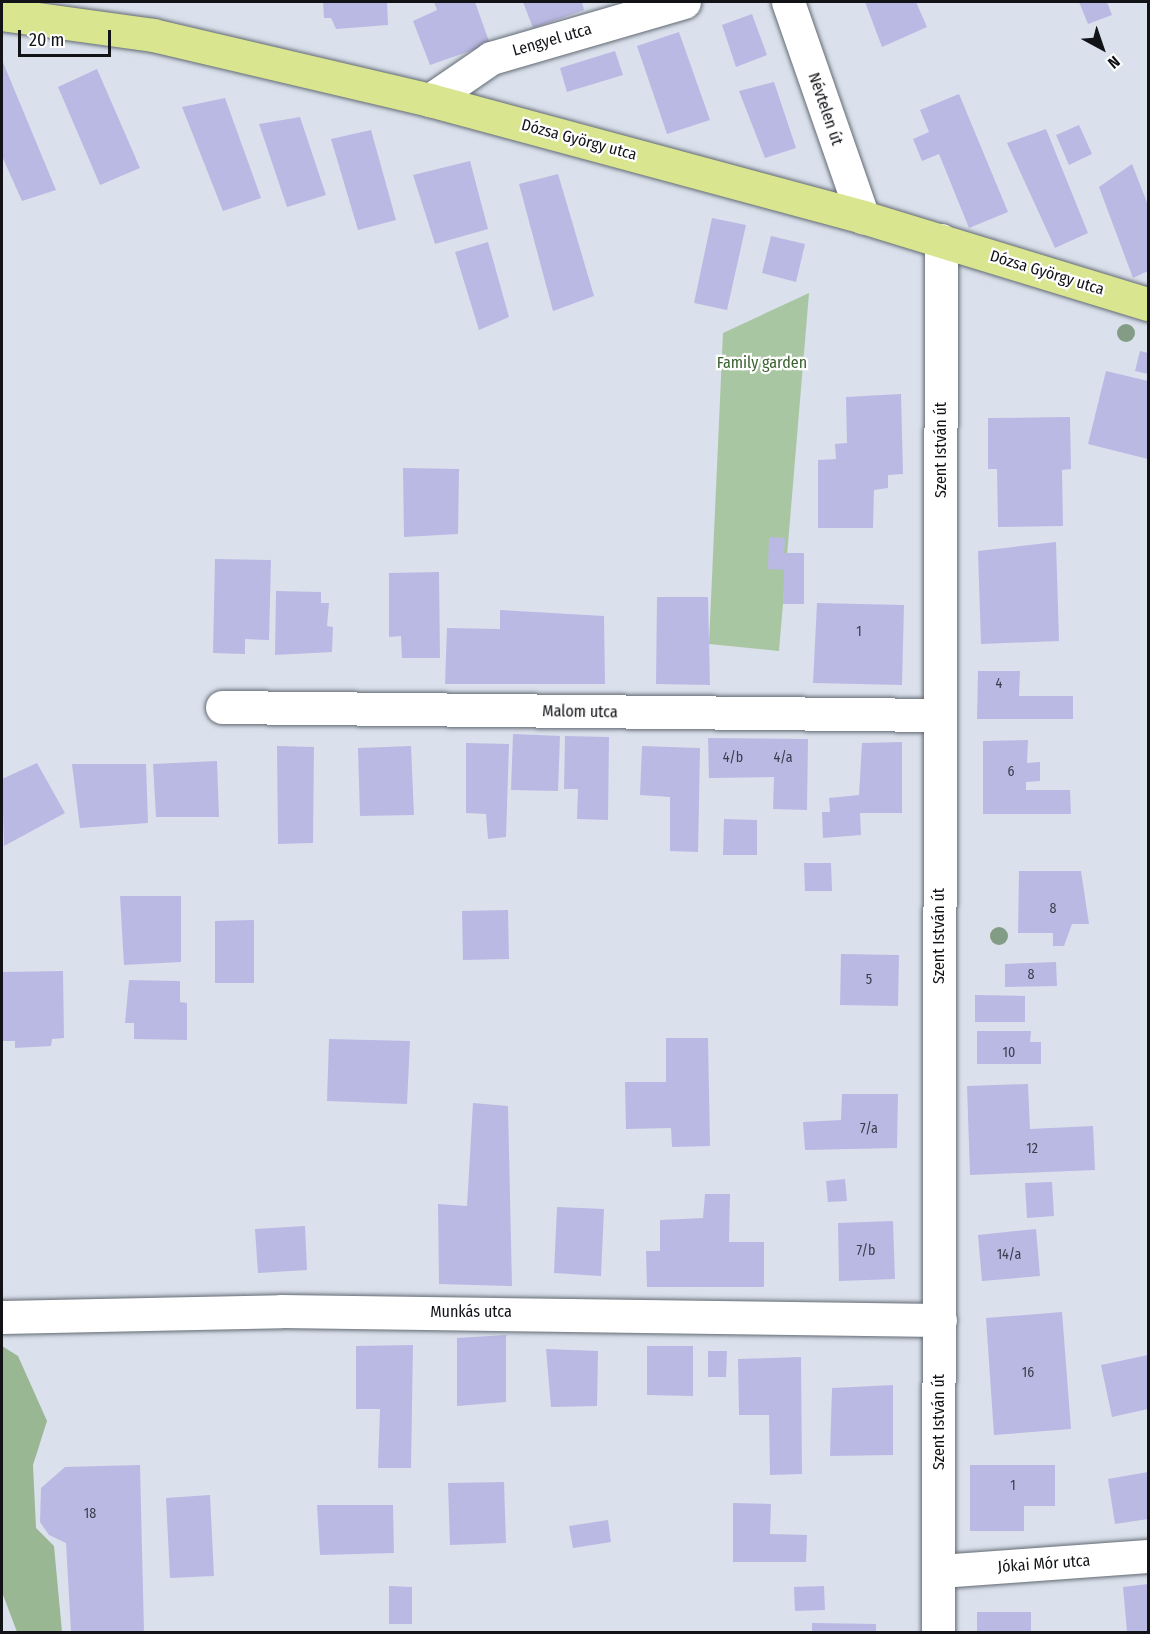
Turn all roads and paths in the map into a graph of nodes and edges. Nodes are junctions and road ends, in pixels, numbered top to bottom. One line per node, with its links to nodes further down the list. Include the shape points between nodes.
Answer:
1 (684, 2): 4 (street, Lengyel utca, via 491,58)
2 (788, 2): 5 (street, Névtelen út)
3 (2, 14): 4 (main road, Dózsa György utca, via 153,35)
4 (430, 100): 5 (main road, Dózsa György utca)
5 (863, 217): 6 (main road, Dózsa György utca)
6 (940, 240): 7 (main road, Dózsa György utca); 9 (street, Szent István út)
7 (1149, 304)
8 (222, 707): 9 (street, Malom utca)
9 (938, 715): 11 (street, Szent István út)
10 (2, 1317): 11 (street, Munkás utca, via 293,1311)
11 (940, 1320): 13 (street, Szent István út)
12 (1149, 1556): 13 (street, Jókai Mór utca)
13 (939, 1571): 14 (street, Szent István út)
14 (939, 1632)

